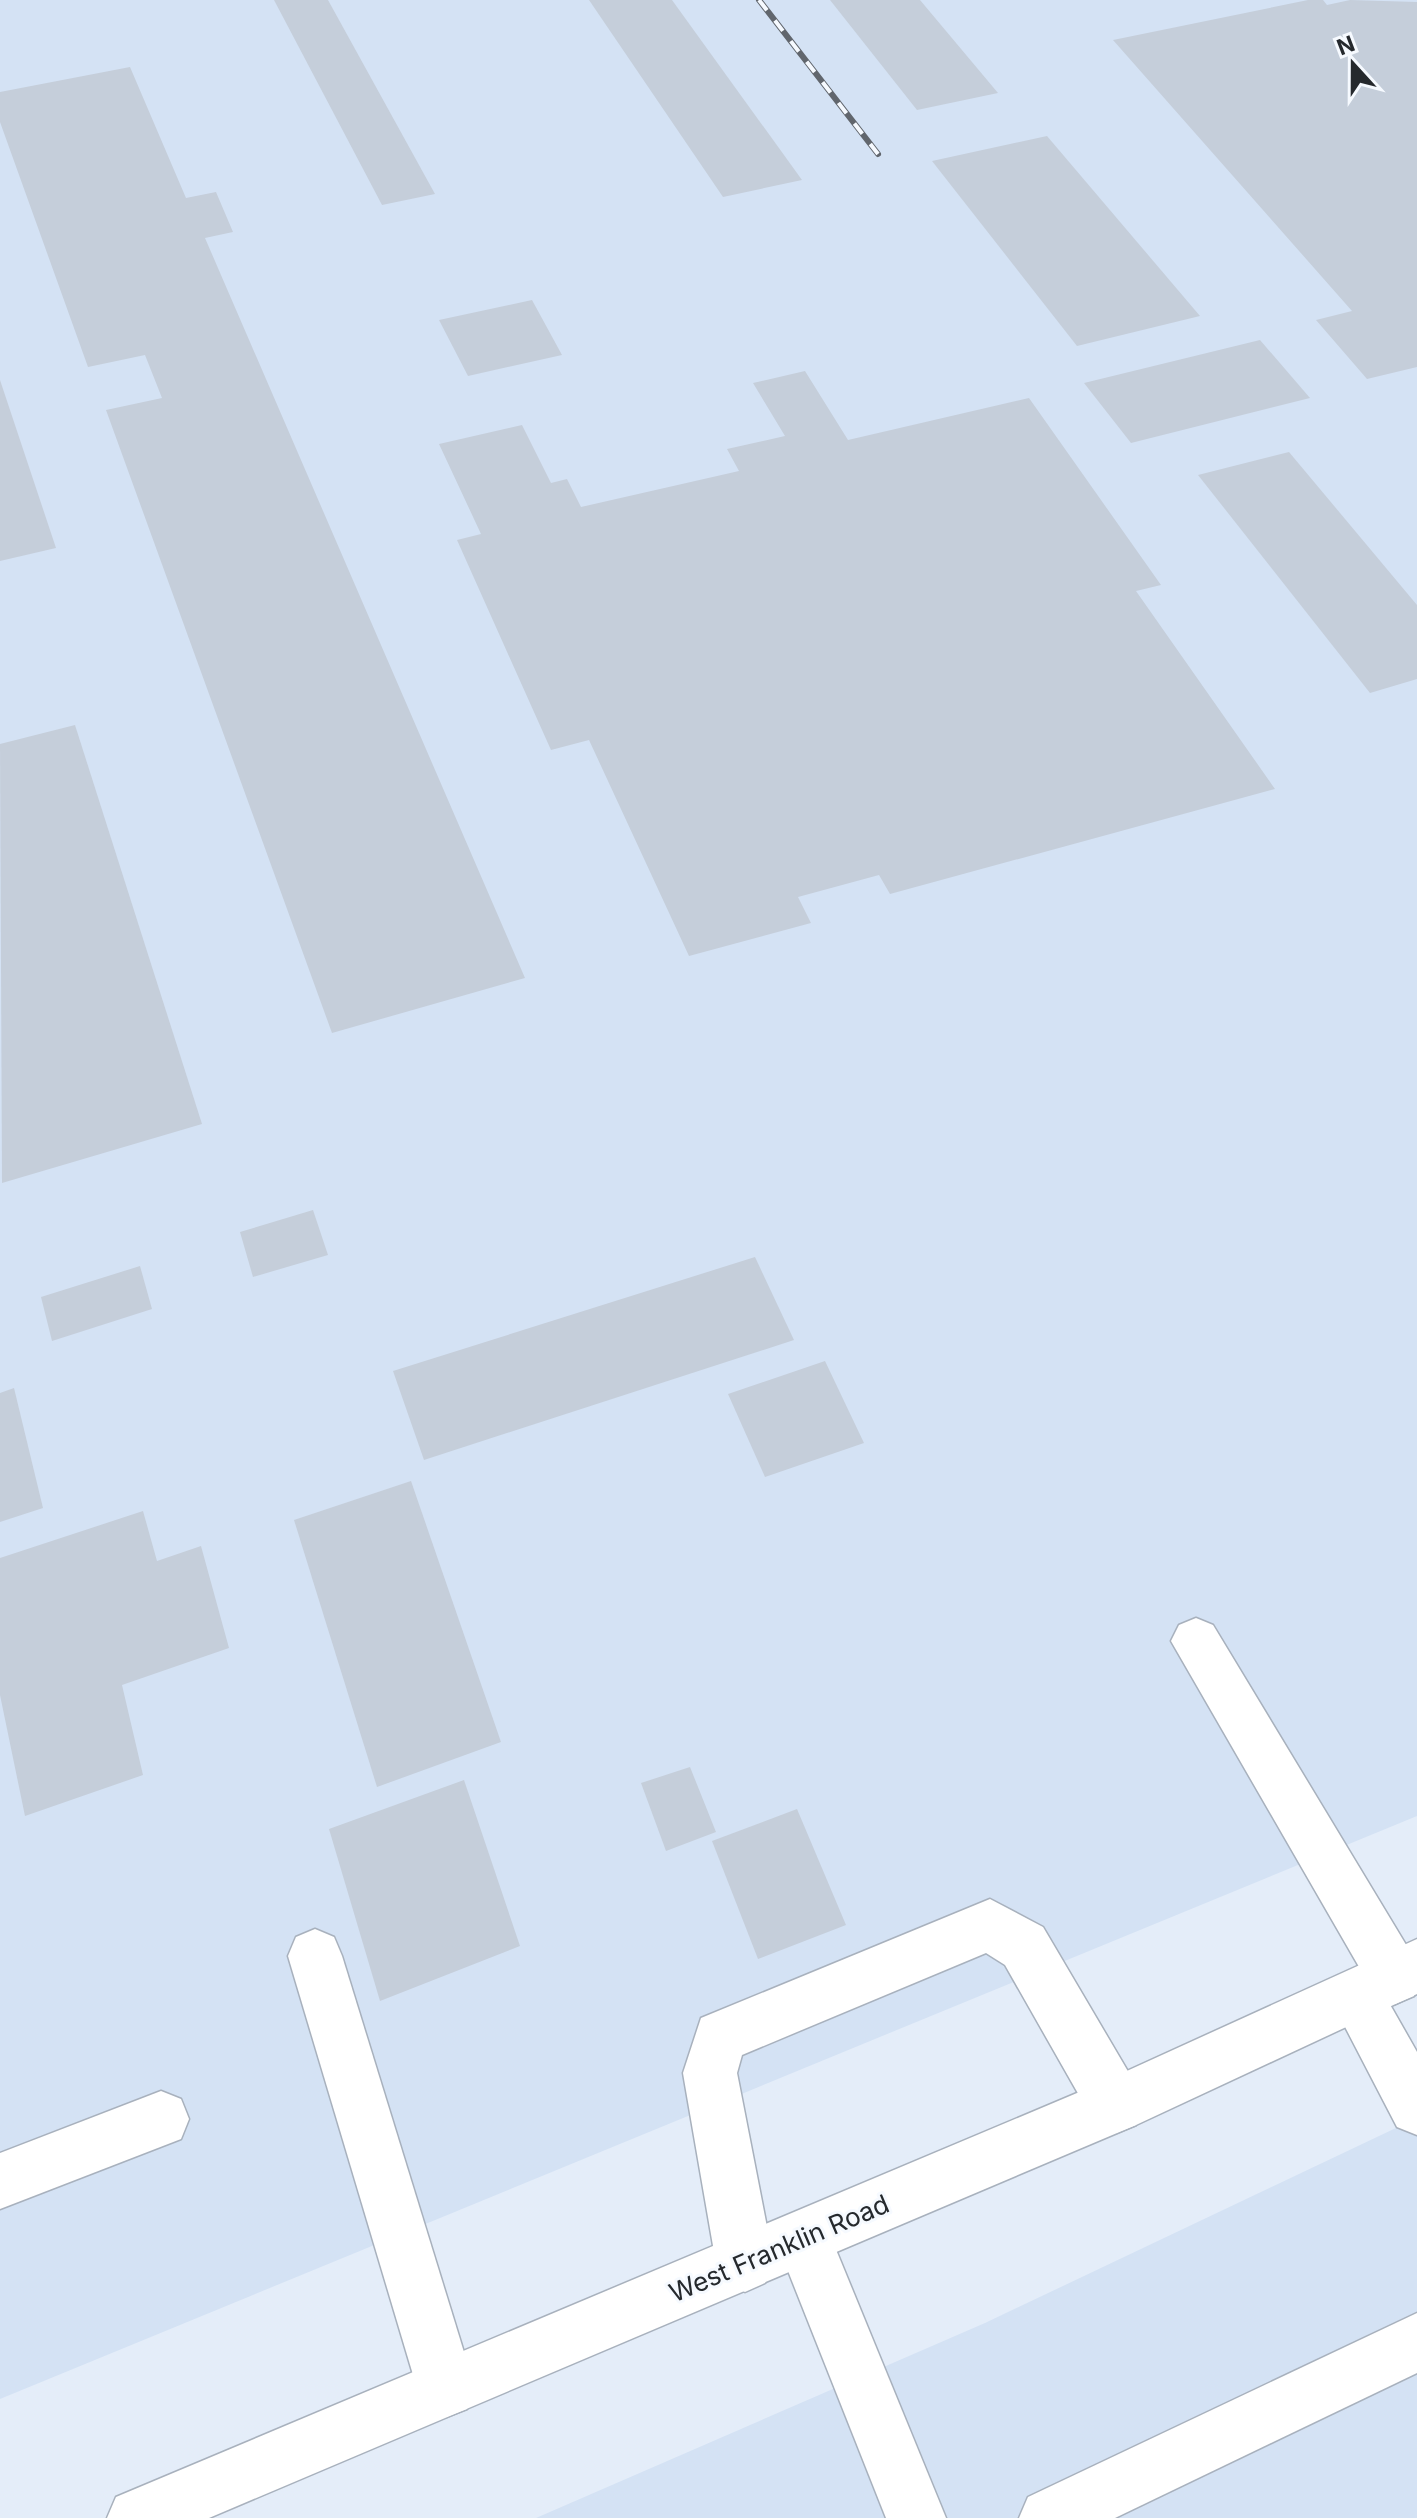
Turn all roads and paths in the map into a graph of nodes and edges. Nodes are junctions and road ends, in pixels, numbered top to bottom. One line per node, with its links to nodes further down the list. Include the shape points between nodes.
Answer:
1 (1196, 1641): 3 (main road)
2 (315, 1956): 11 (main road)
3 (1389, 1980): 4 (main road, West Franklin Road); 5 (main road)
4 (1116, 2105): 8 (main road, West Franklin Road); 9 (main road, via 1024,1946 990,1925 720,2037 710,2073)
5 (1417, 2107)
6 (161, 2119): 7 (main road)
7 (0, 2181)
8 (803, 2238): 9 (main road, West Franklin Road); 13 (main road)
9 (745, 2263): 11 (main road, West Franklin Road)
10 (1417, 2342): 14 (main road)
11 (446, 2388): 12 (main road, West Franklin Road)
12 (137, 2518)
13 (916, 2518)
14 (1049, 2518)

